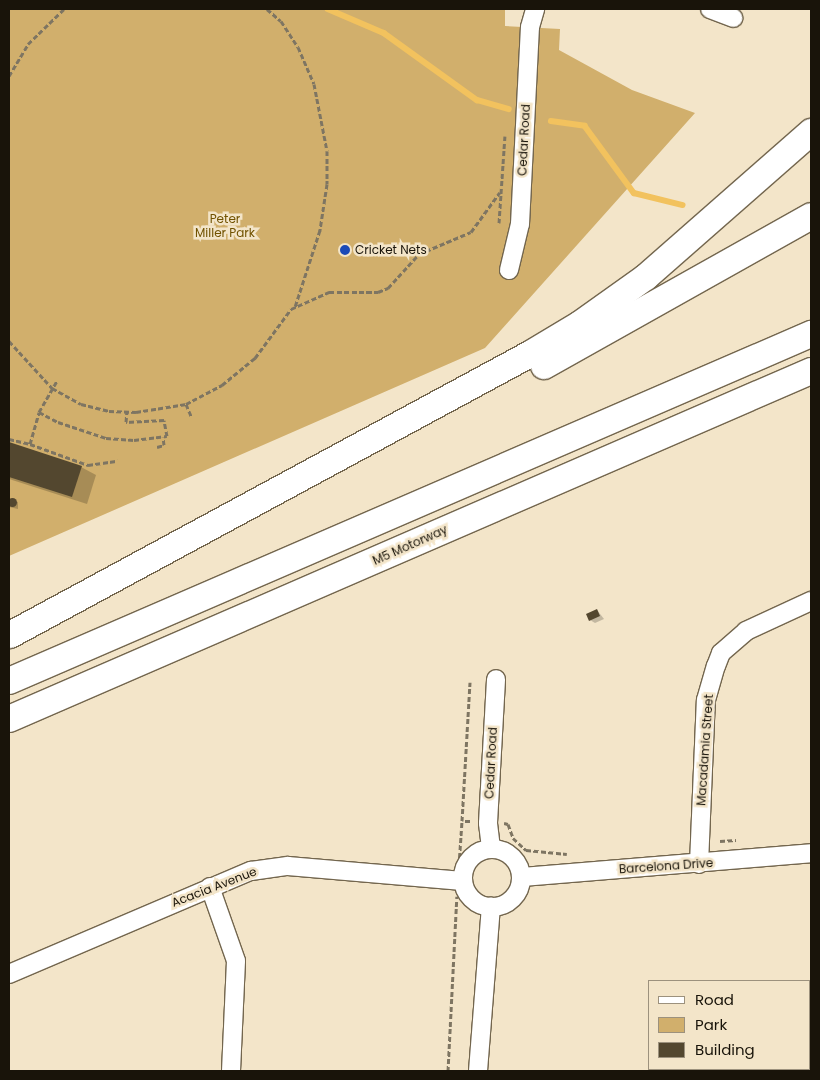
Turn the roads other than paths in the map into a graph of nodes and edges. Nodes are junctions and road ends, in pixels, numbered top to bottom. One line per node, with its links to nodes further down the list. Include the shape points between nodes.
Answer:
1 (535, 9): 6 (street, Cedar Road, via 530,27 520,224)
2 (710, 9): 3 (street)
3 (733, 18)
4 (811, 132): 12 (highway, via 646,277 580,324 532,354)
5 (811, 216): 12 (highway, via 540,368)
6 (508, 270)
7 (811, 334): 14 (highway)
8 (811, 371): 10 (highway, M5 Motorway)
9 (811, 375): 10 (highway)
10 (742, 401): 15 (highway, M5 Motorway)
11 (811, 601): 18 (street, Macadamia Street, via 746,631 718,660 706,700)
12 (9, 635)
13 (496, 679): 16 (street, Cedar Road, via 488,823)
14 (9, 681)
15 (9, 718)
16 (491, 848): 19 (street, via 509,853 520,868); 20 (street, via 473,855 466,862)
17 (811, 854): 18 (street, Barcelona Drive)
18 (699, 864): 19 (street, Barcelona Drive)
19 (522, 877): 22 (street, via 516,895 500,906)
20 (460, 881): 21 (street, Acacia Avenue, via 288,866 251,871); 22 (street, via 469,896)
21 (210, 887): 23 (street, Acacia Avenue); 24 (street, via 236,961)
22 (491, 907): 25 (street)
23 (9, 974)
24 (231, 1071)
25 (478, 1071)

